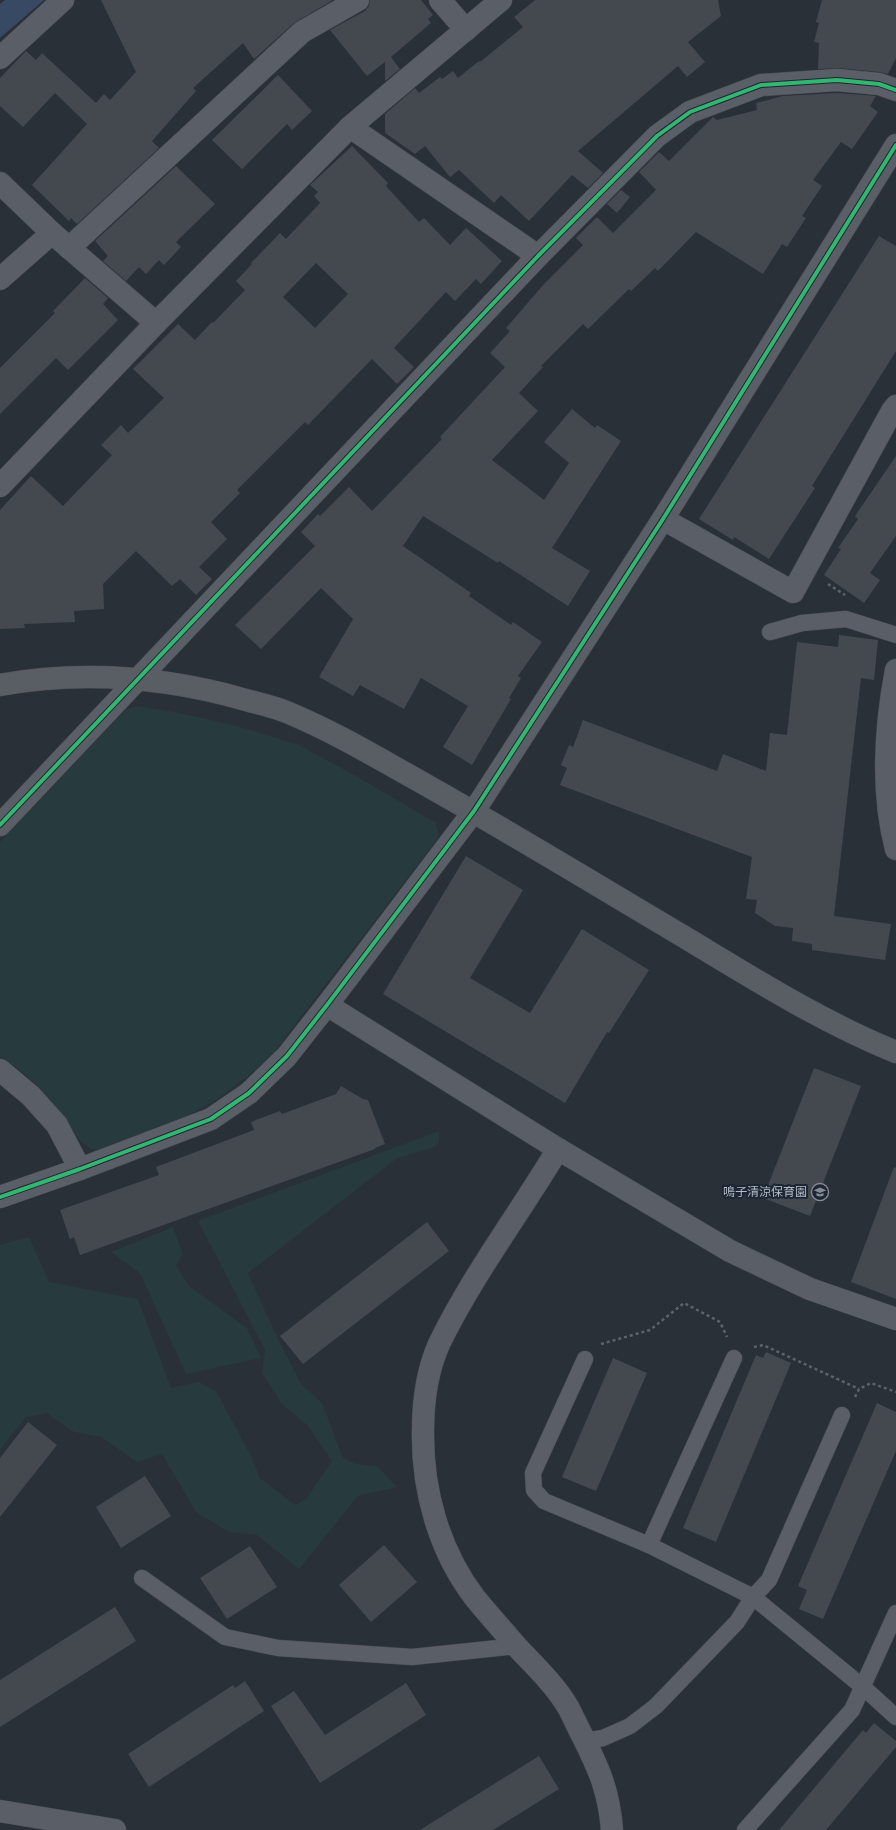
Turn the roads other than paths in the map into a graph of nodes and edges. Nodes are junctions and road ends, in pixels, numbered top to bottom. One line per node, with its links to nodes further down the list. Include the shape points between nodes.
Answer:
1 (63, 0): 6 (street)
2 (358, 0): 12 (street, via 302,32)
3 (440, 0): 5 (street)
4 (501, 0): 5 (street)
5 (466, 30): 8 (street)
6 (0, 58)
7 (896, 90): 13 (street, via 878,84 836,80 769,84 754,87 690,112 657,136)
8 (350, 127): 13 (street); 15 (street)
9 (896, 145): 18 (street)
10 (0, 183): 11 (street)
11 (52, 233): 12 (street); 14 (street)
12 (69, 248): 15 (street)
13 (538, 256): 22 (street)
14 (0, 279)
15 (156, 323): 17 (street)
16 (896, 406): 18 (street, via 793,592)
17 (0, 486)
18 (663, 519): 24 (street)
19 (770, 632): 20 (lane, via 802,623 846,620)
20 (896, 635)
21 (896, 670): 26 (street, via 887,737 888,796)
22 (140, 678): 23 (street, via 53,677); 24 (street, via 217,692 287,712 354,744); 25 (street)
23 (0, 685)
24 (474, 811): 27 (street); 28 (street, via 783,996)
25 (0, 825)
26 (896, 849)
27 (327, 1006): 30 (street); 31 (street, via 287,1056 249,1094 211,1119)
28 (896, 1052)
29 (0, 1070): 31 (street, via 31,1096 57,1125)
30 (558, 1149): 33 (street, via 730,1251 810,1289); 41 (street, via 466,1295 439,1346 428,1379 423,1411 423,1452 427,1492 438,1529 453,1563 474,1597)
31 (80, 1169): 32 (street)
32 (0, 1197)
33 (896, 1319)
34 (734, 1358): 37 (lane)
35 (585, 1359): 37 (lane, via 533,1473 534,1490 544,1501)
36 (842, 1415): 39 (lane, via 769,1580)
37 (649, 1545): 39 (lane)
38 (142, 1578): 41 (lane, via 225,1637 278,1648 412,1657)
39 (753, 1597): 42 (lane); 44 (lane, via 736,1622 656,1706 630,1726 603,1738)
40 (896, 1612): 42 (lane)
41 (517, 1646): 44 (street, via 544,1675 568,1707)
42 (863, 1687): 43 (lane); 48 (lane, via 852,1710)
43 (896, 1717)
44 (585, 1741): 47 (street, via 601,1775)
45 (0, 1811): 46 (street)
46 (115, 1830)
47 (612, 1830)
48 (745, 1830)

